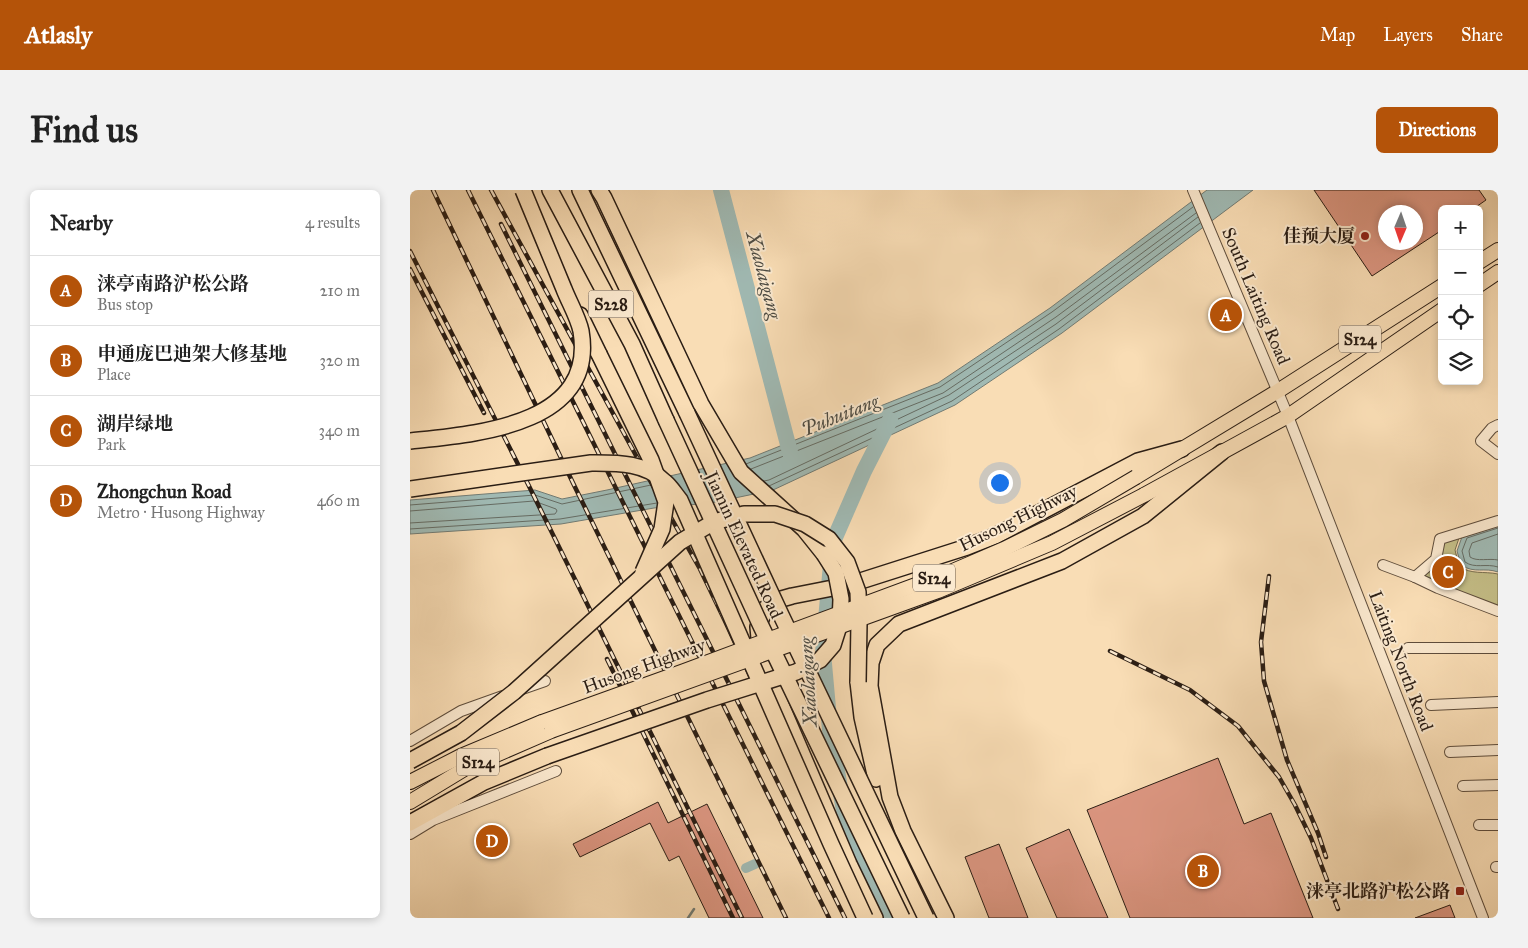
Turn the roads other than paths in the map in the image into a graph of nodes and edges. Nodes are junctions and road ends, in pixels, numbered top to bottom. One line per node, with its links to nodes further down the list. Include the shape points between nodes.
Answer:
1 (522, 190): 15 (highway, bridge, via 581,330 581,362 576,376 562,398 539,414 507,427); 23 (highway, bridge, via 651,460 666,502 662,529)
2 (550, 190): 45 (highway, Jiamin Elevated Road / S228, bridge, via 632,344 713,526)
3 (580, 190): 46 (highway, Jiamin Elevated Road / S228, bridge)
4 (1193, 190): 12 (street, South Laiting Road)
5 (602, 194): 39 (highway, bridge, via 701,404 741,472 804,529 836,573 841,599 840,623 833,644 820,660 796,672 548,756 484,782)
6 (1498, 250): 7 (main road)
7 (1483, 259)
8 (1498, 272): 9 (main road)
9 (1483, 282)
10 (1438, 289): 12 (main road, Husong Highway / S124)
11 (1438, 313): 13 (main road, Husong Highway / S124)
12 (1278, 391): 13 (street, South Laiting Road); 16 (main road, Husong Highway / S124)
13 (1288, 416): 17 (main road, Husong Highway / S124); 49 (street, Laiting North Road)
14 (1498, 425): 18 (street, via 1481,442)
15 (410, 441)
16 (1182, 450): 35 (main road, Husong Highway / S124, bridge, via 1063,520 980,560 542,722 461,756); 44 (highway, via 1138,462 995,536 848,585 778,600 765,609 758,627 767,672)
17 (1222, 452): 38 (main road, Husong Highway / S124, bridge, via 1052,543 938,591 551,731 466,768); 48 (highway, via 1144,516 1062,561 899,624 877,645 871,663 870,686 890,797)
18 (1498, 454)
19 (410, 489): 43 (highway, bridge, via 590,464 619,463 649,469 666,482 680,500)
20 (1498, 521): 22 (street, via 1440,539 1436,560)
21 (1383, 565): 22 (street)
22 (1415, 577): 24 (street)
23 (640, 578): 33 (highway, bridge, via 508,698 461,733); 47 (highway, bridge, via 680,542 714,522 744,514 774,514 805,524 829,539 847,562 858,592 858,682 862,717 879,790 903,855)
24 (1498, 611)
25 (1408, 648): 26 (street)
26 (1498, 648)
27 (545, 681): 30 (street, via 461,711)
28 (1498, 702): 29 (street)
29 (1431, 706)
30 (414, 738)
31 (1498, 750): 32 (street)
32 (1450, 752)
33 (410, 761)
34 (556, 771): 42 (street, via 433,820)
35 (410, 782)
36 (1498, 785): 37 (street)
37 (1463, 786)
38 (410, 802)
39 (410, 823)
40 (1479, 825): 41 (street)
41 (1498, 825)
42 (410, 834)
43 (865, 918)
44 (875, 918)
45 (902, 918)
46 (926, 918)
47 (935, 918)
48 (946, 918)
49 (1483, 918)

